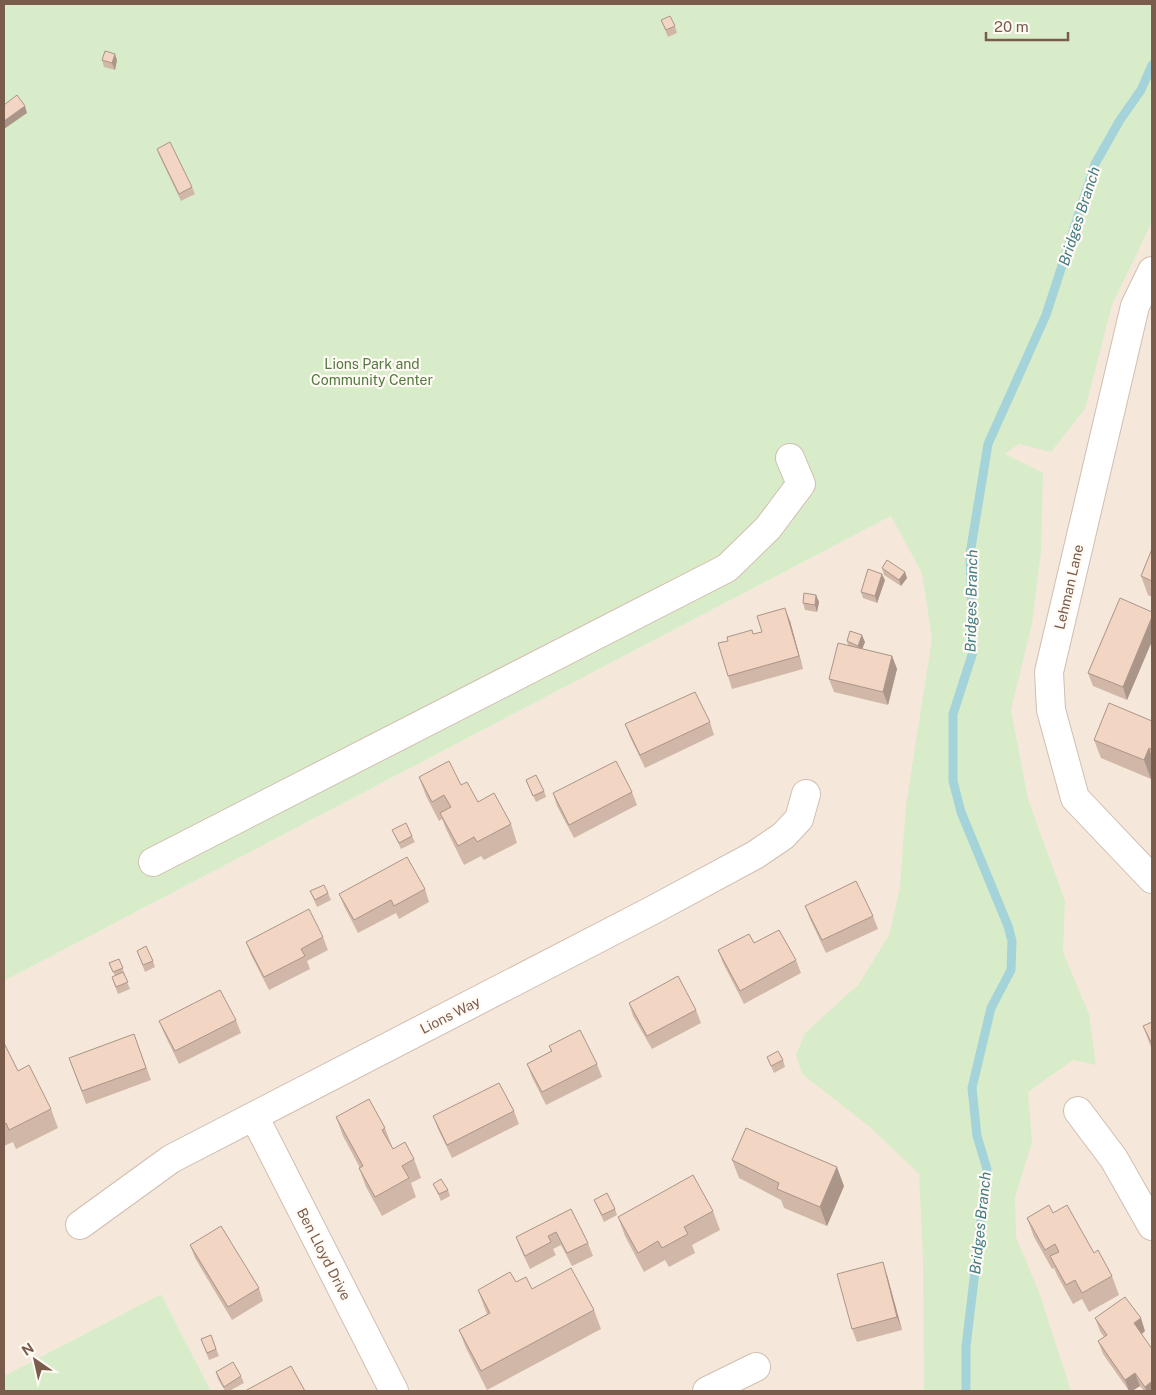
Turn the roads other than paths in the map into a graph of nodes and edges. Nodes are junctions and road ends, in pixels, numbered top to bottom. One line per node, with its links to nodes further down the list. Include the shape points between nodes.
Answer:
1 (1152, 271): 5 (street, Lehman Lane, via 1135,306 1049,672 1051,710 1075,798)
2 (790, 458): 4 (street, via 801,484 768,528 727,568)
3 (806, 794): 7 (street, Lions Way, via 799,819 783,836 755,855)
4 (153, 862)
5 (1152, 879)
6 (1078, 1111): 9 (street, via 1114,1159)
7 (254, 1116): 8 (street, Lions Way, via 171,1159); 11 (street, Ben Lloyd Drive)
8 (80, 1225)
9 (1152, 1226)
10 (756, 1367): 12 (street)
11 (394, 1391)
12 (707, 1391)

